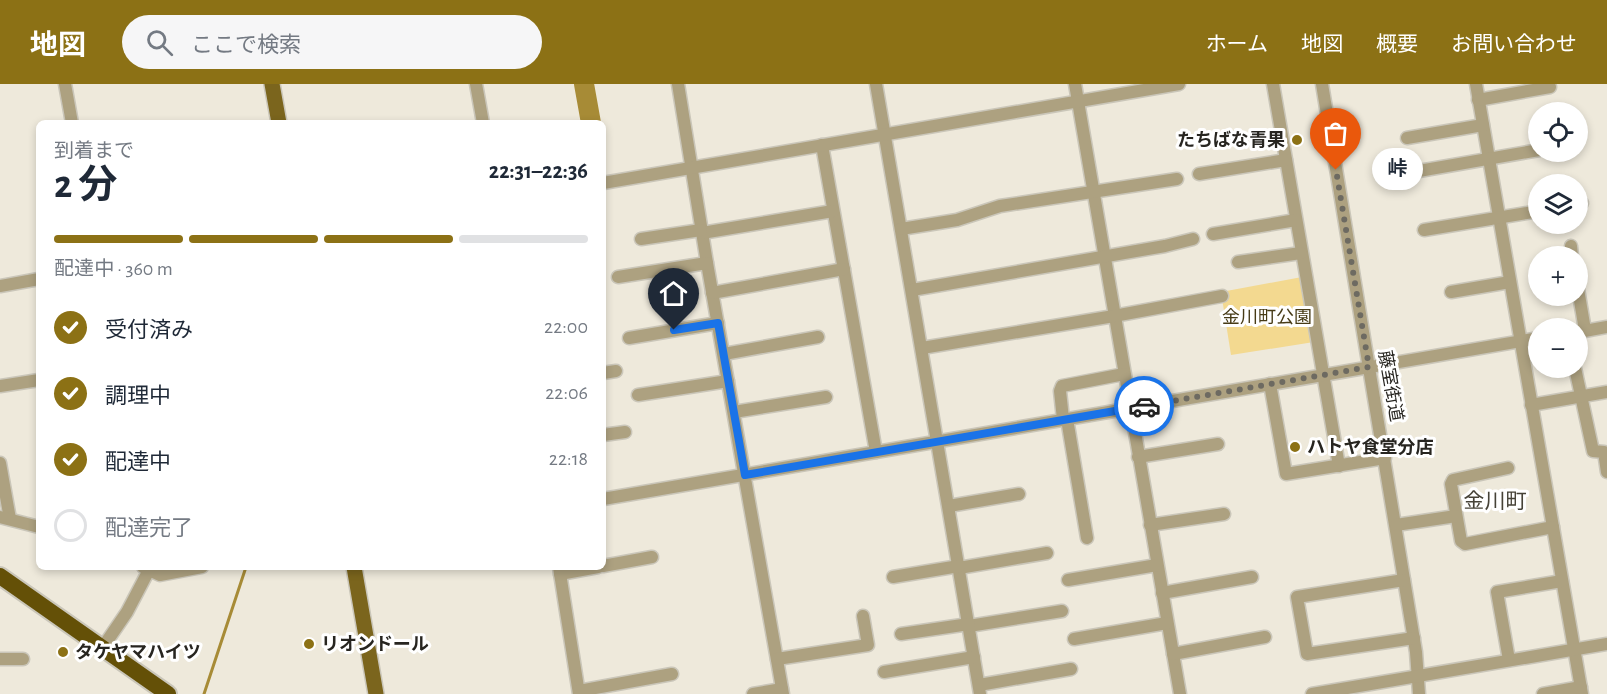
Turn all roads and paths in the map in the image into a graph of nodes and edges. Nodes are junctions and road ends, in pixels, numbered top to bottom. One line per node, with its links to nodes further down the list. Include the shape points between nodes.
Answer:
1 (65, 84): 14 (street)
2 (272, 84): 15 (main road)
3 (476, 84): 16 (street)
4 (678, 84): 24 (street)
5 (876, 84): 18 (street)
6 (1075, 84): 13 (street)
7 (1179, 84): 13 (street)
8 (1273, 84): 23 (street)
9 (1322, 84): 63 (street, 藤室街道)
10 (1476, 84): 12 (street)
11 (1550, 87): 12 (street)
12 (1478, 100): 17 (street)
13 (1077, 101): 18 (street); 29 (street)
14 (71, 120)
15 (278, 120)
16 (482, 120)
17 (1483, 125): 19 (street); 22 (street)
18 (885, 134): 20 (street); 34 (street)
19 (1407, 138)
20 (822, 145): 24 (street); 30 (street)
21 (1528, 152): 22 (street)
22 (1489, 159): 26 (street); 32 (street)
23 (1286, 160): 25 (street); 33 (street)
24 (691, 167): 28 (street); 36 (street)
25 (1199, 174)
26 (1396, 175)
27 (1177, 179): 29 (street)
28 (606, 182)
29 (1093, 192): 34 (street, via 1000,206 957,220); 41 (street)
30 (833, 211): 36 (street); 44 (street)
31 (1528, 213): 32 (street)
32 (1499, 218): 35 (street); 47 (street)
33 (1296, 220): 37 (street); 40 (street)
34 (901, 229): 49 (street)
35 (1424, 230)
36 (702, 231): 38 (street); 43 (street)
37 (1213, 234)
38 (641, 239)
39 (1193, 239): 41 (street)
40 (1301, 253): 42 (street); 67 (street)
41 (1104, 256): 49 (street); 53 (street)
42 (1238, 262)
43 (707, 263): 45 (street); 51 (street)
44 (844, 270): 51 (street); 85 (street)
45 (618, 277)
46 (36, 280): 48 (street)
47 (1510, 282): 50 (street); 60 (street)
48 (0, 286)
49 (912, 290): 61 (street)
50 (1451, 292)
51 (712, 293): 54 (street)
52 (1222, 296): 53 (street)
53 (1114, 316): 61 (street); 66 (street)
54 (718, 323): 58 (street); 62 (street)
55 (1607, 327): 56 (street)
56 (1588, 330)
57 (818, 337): 62 (street)
58 (629, 338)
59 (1528, 341): 60 (street)
60 (1521, 342): 63 (street); 77 (street)
61 (922, 348): 83 (street)
62 (724, 354): 70 (street)
63 (1369, 367): 67 (street); 87 (street, 藤室街道)
64 (616, 371): 65 (street)
65 (606, 373)
66 (1124, 374): 78 (street); 80 (street, via 1062,386)
67 (1322, 375): 71 (street); 89 (street)
68 (1577, 378): 76 (street)
69 (36, 380): 72 (street)
70 (728, 381): 74 (street); 79 (street)
71 (1269, 384): 78 (street); 89 (street, via 1286,474)
72 (0, 386)
73 (1607, 392): 76 (street)
74 (638, 395)
75 (826, 397): 79 (street)
76 (1581, 397): 77 (street); 91 (street, via 1593,451 1604,452)
77 (1532, 405): 102 (street)
78 (1130, 408): 80 (street); 86 (street)
79 (734, 412): 92 (street)
80 (1065, 419): 83 (street); 103 (street)
81 (625, 432): 82 (street)
82 (606, 435)
83 (938, 441): 85 (street); 95 (street)
84 (1218, 444): 86 (street)
85 (876, 452): 92 (street)
86 (1138, 457): 100 (street)
87 (1385, 458): 89 (street); 101 (street, 藤室街道)
88 (0, 463): 98 (street)
89 (1339, 465)
90 (1508, 468): 97 (street, via 1453,480)
91 (1607, 472)
92 (745, 475): 94 (street); 134 (street)
93 (1019, 494): 95 (street)
94 (606, 498)
95 (949, 506): 108 (street)
96 (1224, 514): 100 (street)
97 (1456, 516): 101 (street); 102 (street, via 1459,536 1465,544)
98 (5, 518): 99 (street)
99 (36, 525)
100 (1150, 525): 107 (street)
101 (1396, 525): 118 (street, 藤室街道)
102 (1552, 527): 119 (street)
103 (1087, 538)
104 (1047, 553): 108 (street)
105 (652, 557): 106 (street)
106 (606, 565)
107 (1157, 565): 117 (street); 120 (street)
108 (959, 567): 115 (street); 124 (street)
109 (145, 570): 130 (street, via 127,612)
110 (151, 570): 111 (street, via 160,574)
111 (184, 570)
112 (355, 570): 148 (main road)
113 (560, 570): 146 (street)
114 (0, 576): 130 (highway)
115 (893, 577)
116 (1252, 577): 120 (street)
117 (1068, 580)
118 (1404, 580): 127 (street, 藤室街道); 127 (street, via 1297,597 1307,654)
119 (1562, 581): 131 (street); 137 (street, via 1497,592)
120 (1162, 593): 123 (street)
121 (1062, 611): 124 (street)
122 (863, 616): 134 (street, via 868,645)
123 (1167, 623): 128 (street); 132 (street)
124 (969, 625): 125 (street); 133 (street)
125 (901, 634)
126 (1265, 637): 132 (street)
127 (1414, 638): 141 (street, 藤室街道)
128 (1074, 639)
129 (1607, 644): 131 (street)
130 (103, 647): 147 (highway)
131 (1574, 650): 137 (street); 143 (street)
132 (1173, 654): 150 (street)
133 (974, 657): 139 (street); 142 (street)
134 (777, 658): 144 (street)
135 (0, 659): 136 (street)
136 (23, 659)
137 (1509, 660): 141 (street)
138 (1071, 669): 142 (street)
139 (884, 672)
140 (672, 674): 146 (street)
141 (1418, 675): 145 (street); 152 (street, 藤室街道)
142 (980, 690)
143 (1581, 691): 153 (street)
144 (782, 692): 149 (street)
145 (1336, 692): 151 (street)
146 (579, 693)
147 (168, 694)
148 (376, 694)
149 (753, 694)
150 (1180, 694)
151 (1312, 694)
152 (1419, 694)
153 (1543, 694)

